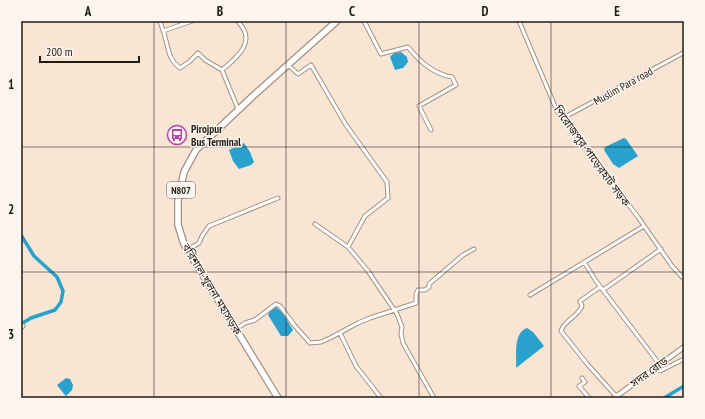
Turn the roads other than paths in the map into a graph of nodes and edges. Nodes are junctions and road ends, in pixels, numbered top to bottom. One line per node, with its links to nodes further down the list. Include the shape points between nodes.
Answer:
1 (160, 21): 7 (street)
2 (192, 21): 7 (street)
3 (237, 21): 10 (street, via 243,26 245,44)
4 (338, 21): 9 (highway, বরিশাল-খুলনা মহাসড়ক / N807)
5 (364, 21): 13 (street, via 380,54 408,47 419,61 445,76 452,77 456,85 419,106)
6 (519, 21): 12 (street, পিরোজপুর-পাড়েরহাট সড়ক, via 557,111)
7 (164, 31): 10 (street, via 168,52 176,66 180,68 198,53)
8 (683, 53): 12 (street, Muslim Para road)
9 (288, 65): 11 (highway, বরিশাল-খুলনা মহাসড়ক / N807); 17 (street, via 298,74 311,65 346,125 387,182 388,198 365,216)
10 (222, 70): 11 (street)
11 (238, 109): 20 (highway, বরিশাল-খুলনা মহাসড়ক / N807, via 196,150 184,172 178,201 178,225)
12 (563, 118): 16 (street, পিরোজপুর-পাড়েরহাট সড়ক)
13 (431, 130)
14 (278, 198): 20 (street, via 209,226 199,243)
15 (315, 224): 17 (street)
16 (644, 226): 19 (street, পিরোজপুর-পাড়েরহাট সড়ক); 21 (street)
17 (348, 247): 26 (street)
18 (474, 249): 26 (street, via 463,255 425,290 418,290 416,304)
19 (661, 249): 22 (street, পিরোজপুর-পাড়েরহাট সড়ক); 24 (street)
20 (187, 250): 27 (highway, বরিশাল-খুলনা মহাসড়ক / N807)
21 (584, 262): 23 (street); 25 (street)
22 (684, 279)
23 (600, 287): 24 (street); 34 (street, via 580,301 582,306 578,315 565,323 560,331)
24 (603, 290): 31 (street)
25 (530, 295)
26 (395, 310): 28 (street, via 358,323); 37 (street, via 402,327 403,343)
27 (236, 329): 28 (street, via 255,320 276,304 310,342 321,342); 35 (highway, বরিশাল-খুলনা মহাসড়ক / N807)
28 (340, 333): 36 (street, via 356,366)
29 (684, 347): 31 (street, সদর রোড)
30 (684, 359): 32 (street, via 660,371)
31 (660, 365): 32 (street, সদর রোড)
32 (654, 369): 34 (street, সদর রোড)
33 (582, 378): 38 (street, via 585,382 579,386)
34 (615, 397)
35 (278, 398)
36 (381, 398)
37 (434, 398)
38 (589, 398)

